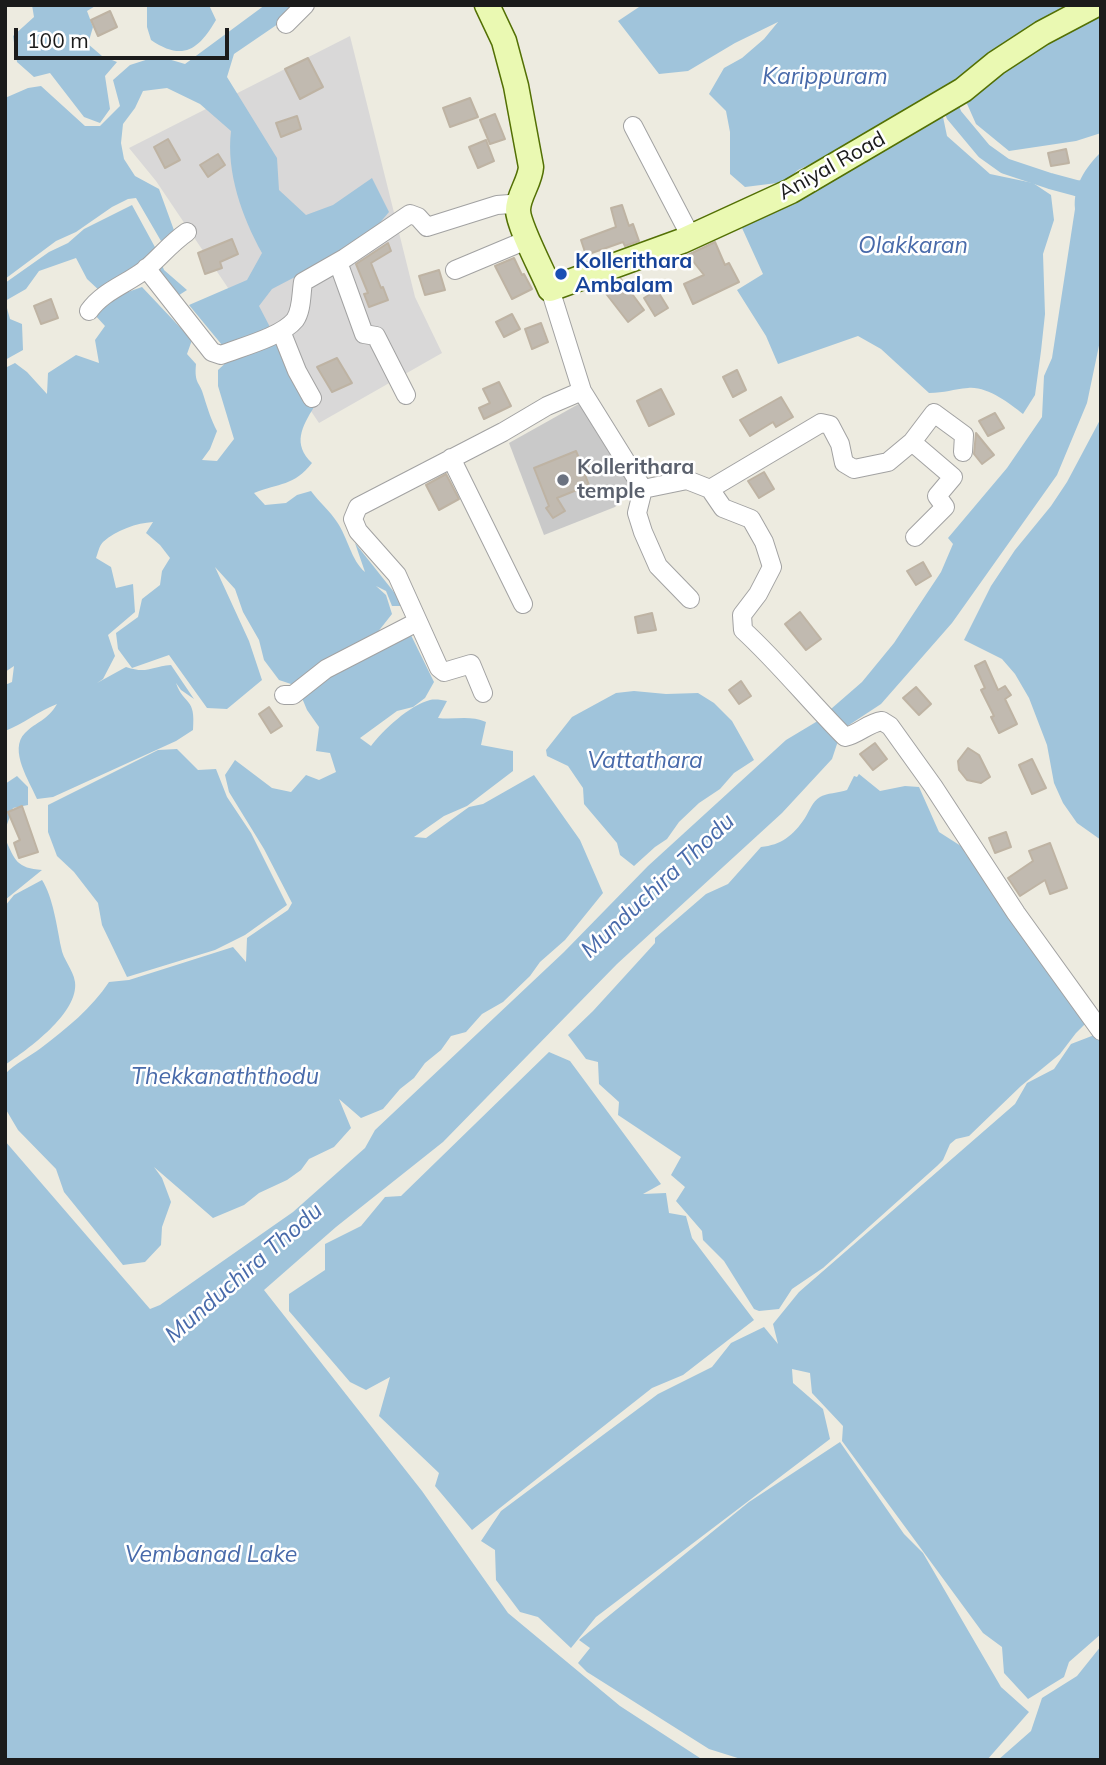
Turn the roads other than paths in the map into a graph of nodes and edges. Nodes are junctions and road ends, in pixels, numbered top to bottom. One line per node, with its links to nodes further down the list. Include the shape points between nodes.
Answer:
1 (304, 5): 4 (street)
2 (487, 5): 6 (main road, via 513,74 531,167)
3 (1095, 5): 8 (main road, Aniyal Road, via 1042,33 963,90 791,191)
4 (286, 24)
5 (633, 126): 8 (street)
6 (518, 212): 9 (main road); 10 (street, via 510,204 497,205 427,227 410,214)
7 (187, 232): 11 (street)
8 (691, 237): 13 (main road, Aniyal Road)
9 (529, 239): 12 (street); 13 (main road)
10 (338, 262): 15 (street, via 303,282 296,319); 17 (street, via 364,334 376,336)
11 (149, 265): 14 (street, via 97,300); 15 (street, via 216,355)
12 (455, 270)
13 (550, 289): 16 (street)
14 (89, 311)
15 (281, 331): 18 (street)
16 (582, 391): 21 (street); 22 (street)
17 (406, 395)
18 (312, 398)
19 (912, 442): 20 (street, via 934,413 964,435); 23 (street, via 888,462 854,469 844,463 830,425 821,423); 24 (street, via 953,477 937,496 945,507)
20 (963, 452)
21 (452, 458): 26 (street); 27 (street, via 358,507 353,519 397,575)
22 (643, 489): 23 (street, via 687,480); 25 (street, via 637,513 643,532 658,566)
23 (710, 489): 30 (street, via 723,508 751,519 772,567 742,615 743,630 845,737 872,722 890,726)
24 (915, 537)
25 (690, 599)
26 (523, 604)
27 (417, 622): 28 (street, via 439,668 444,673 471,664); 29 (street, via 333,665 293,695)
28 (483, 693)
29 (284, 695)
30 (1101, 1031)

